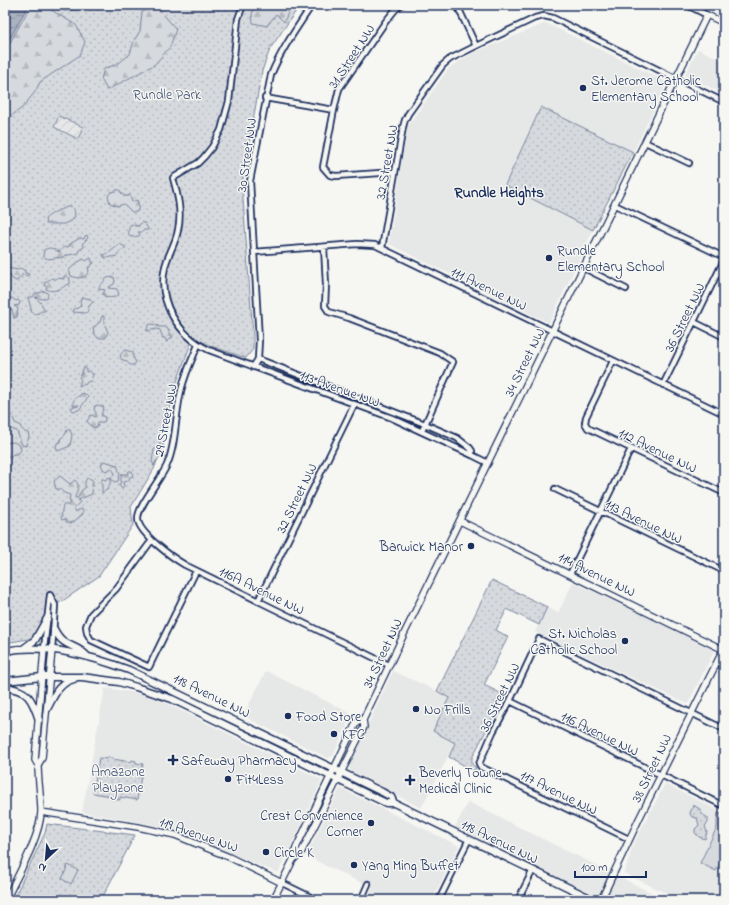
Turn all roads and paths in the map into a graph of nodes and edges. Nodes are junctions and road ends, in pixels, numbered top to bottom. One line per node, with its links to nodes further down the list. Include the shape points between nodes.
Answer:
1 (244, 5): 26 (street, 113 Avenue NW, via 238,19 229,101 220,130 204,157 173,178 179,202 179,219 178,231 164,272 164,291 174,320)
2 (312, 5): 10 (street, 30 Street NW, via 276,61)
3 (401, 5): 12 (street, 31 Street NW, via 386,21 339,90)
4 (457, 5): 8 (street)
5 (687, 5): 6 (street)
6 (707, 15): 7 (street); 9 (street, 34 Street NW)
7 (724, 23)
8 (476, 46): 9 (street, 32 Street NW, via 535,18 549,17); 15 (street, 32 Street NW, via 443,65 408,114)
9 (676, 78): 11 (street); 13 (street, 34 Street NW)
10 (265, 98): 12 (street); 19 (street, 30 Street NW, via 250,181)
11 (724, 102)
12 (334, 110): 15 (street, 31 Street NW, via 323,167 327,172 336,176)
13 (645, 142): 14 (street); 16 (street, 34 Street NW)
14 (689, 163)
15 (396, 172): 18 (street, 32 Street NW)
16 (615, 205): 20 (street); 21 (street, 34 Street NW)
17 (324, 247): 18 (street, 111 Avenue NW, via 367,244); 19 (street, 111 Avenue NW); 33 (street, via 325,306 329,312 440,354 453,362)
18 (382, 248): 24 (street, 111 Avenue NW)
19 (254, 252): 27 (street, 30 Street NW)
20 (724, 258): 23 (street, 36 Street NW)
21 (584, 268): 22 (street); 24 (street, 34 Street NW)
22 (626, 288)
23 (694, 322): 25 (street); 30 (street, 36 Street NW)
24 (552, 332): 28 (street, 111 Avenue NW); 37 (street, 34 Street NW)
25 (724, 337)
26 (198, 345): 29 (street, 113 Avenue NW); 41 (street, 29 Street NW, via 182,387 167,465 141,509)
27 (258, 359): 29 (street, 30 Street NW); 33 (street, 113 Avenue NW)
28 (614, 361): 30 (street, 111 Avenue NW); 35 (street, 112 Avenue NW, via 585,423 588,428)
29 (253, 367): 31 (street, 113 Avenue NW)
30 (663, 385): 32 (street, 111 Avenue NW)
31 (354, 405): 34 (street, 113 Avenue NW); 47 (street, 32 Street NW)
32 (724, 414)
33 (426, 424): 34 (street); 36 (street, 113 Avenue NW, via 457,438 470,448)
34 (422, 431): 36 (street, 113 Avenue NW)
35 (631, 449): 39 (street, 112 Avenue NW); 40 (street)
36 (472, 455): 37 (street, 113 Avenue NW)
37 (488, 463): 42 (street, 34 Street NW)
38 (555, 489): 40 (street, 113 Avenue NW)
39 (724, 493)
40 (600, 512): 45 (street, 113 Avenue NW); 46 (street)
41 (138, 519): 43 (street, 116A Avenue NW)
42 (460, 521): 46 (street, 114 Avenue NW); 56 (street, 34 Street NW)
43 (152, 540): 44 (street, 116A Avenue NW, via 170,556); 44 (street, via 116,590 91,614 86,626 91,640 149,667)
44 (196, 571): 47 (street, 116A Avenue NW)
45 (724, 571)
46 (570, 574): 51 (street, 114 Avenue NW)
47 (258, 601): 56 (street, 116A Avenue NW)
48 (48, 617): 49 (street, via 50,595 55,605); 50 (main road, via 35,640); 52 (street)
49 (54, 629): 53 (street); 55 (main road, via 63,642 84,652)
50 (22, 649): 52 (main road, 118 Avenue NW); 54 (main road, 118 Avenue NW)
51 (724, 649): 64 (street, 38 Street NW)
52 (44, 650): 53 (main road, 118 Avenue NW); 57 (street)
53 (52, 650): 55 (main road, 118 Avenue NW); 58 (street)
54 (5, 651)
55 (88, 657): 70 (main road, 118 Avenue NW, via 147,677)
56 (389, 665): 66 (street, 34 Street NW)
57 (42, 677): 58 (main road, 118 Avenue NW); 60 (main road, 118 Avenue NW); 65 (street)
58 (50, 677): 59 (main road, 118 Avenue NW); 63 (street)
59 (82, 677): 63 (main road, via 60,685); 73 (main road, 118 Avenue NW, via 119,682 172,699)
60 (5, 681)
61 (5, 687): 65 (main road, via 19,690 28,696)
62 (510, 701): 64 (street, 36 Street NW, via 539,639); 68 (street, 36 Street NW); 72 (street, 116 Avenue NW)
63 (46, 709): 69 (street, via 42,758)
64 (691, 713): 67 (street); 72 (street, 38 Street NW)
65 (39, 720): 69 (street, via 35,760)
66 (363, 720): 70 (street, 34 Street NW, via 356,723); 71 (street, 34 Street NW, via 364,727)
67 (724, 729)
68 (479, 764): 79 (street, 117 Avenue NW)
69 (38, 765): 77 (street)
70 (334, 769): 71 (main road, 118 Avenue NW); 73 (street, 34 Street NW)
71 (342, 772): 74 (street, 34 Street NW); 75 (main road, 118 Avenue NW, via 391,797)
72 (660, 775): 76 (street, 116 Avenue NW); 79 (street, 38 Street NW)
73 (330, 776): 74 (main road, 118 Avenue NW); 80 (street, 34 Street NW, via 296,848)
74 (337, 780): 75 (main road, 118 Avenue NW, via 386,803); 80 (street, 34 Street NW, via 302,851)
75 (394, 803): 78 (main road, 118 Avenue NW)
76 (724, 806)
77 (41, 812): 82 (street, 119 Avenue NW, via 175,835 229,857); 84 (street, via 33,842)
78 (469, 839): 81 (main road, 118 Avenue NW); 88 (street)
79 (629, 839): 91 (street, 38 Street NW)
80 (293, 860): 82 (street, 34 Street NW)
81 (533, 870): 89 (street); 90 (main road, 118 Avenue NW)
82 (282, 883): 85 (street, 34 Street NW); 86 (street, 119 Avenue NW)
83 (368, 884): 87 (street)
84 (6, 900)
85 (273, 900)
86 (317, 900)
87 (361, 900)
88 (439, 900)
89 (518, 900)
90 (594, 900)
91 (600, 900)

